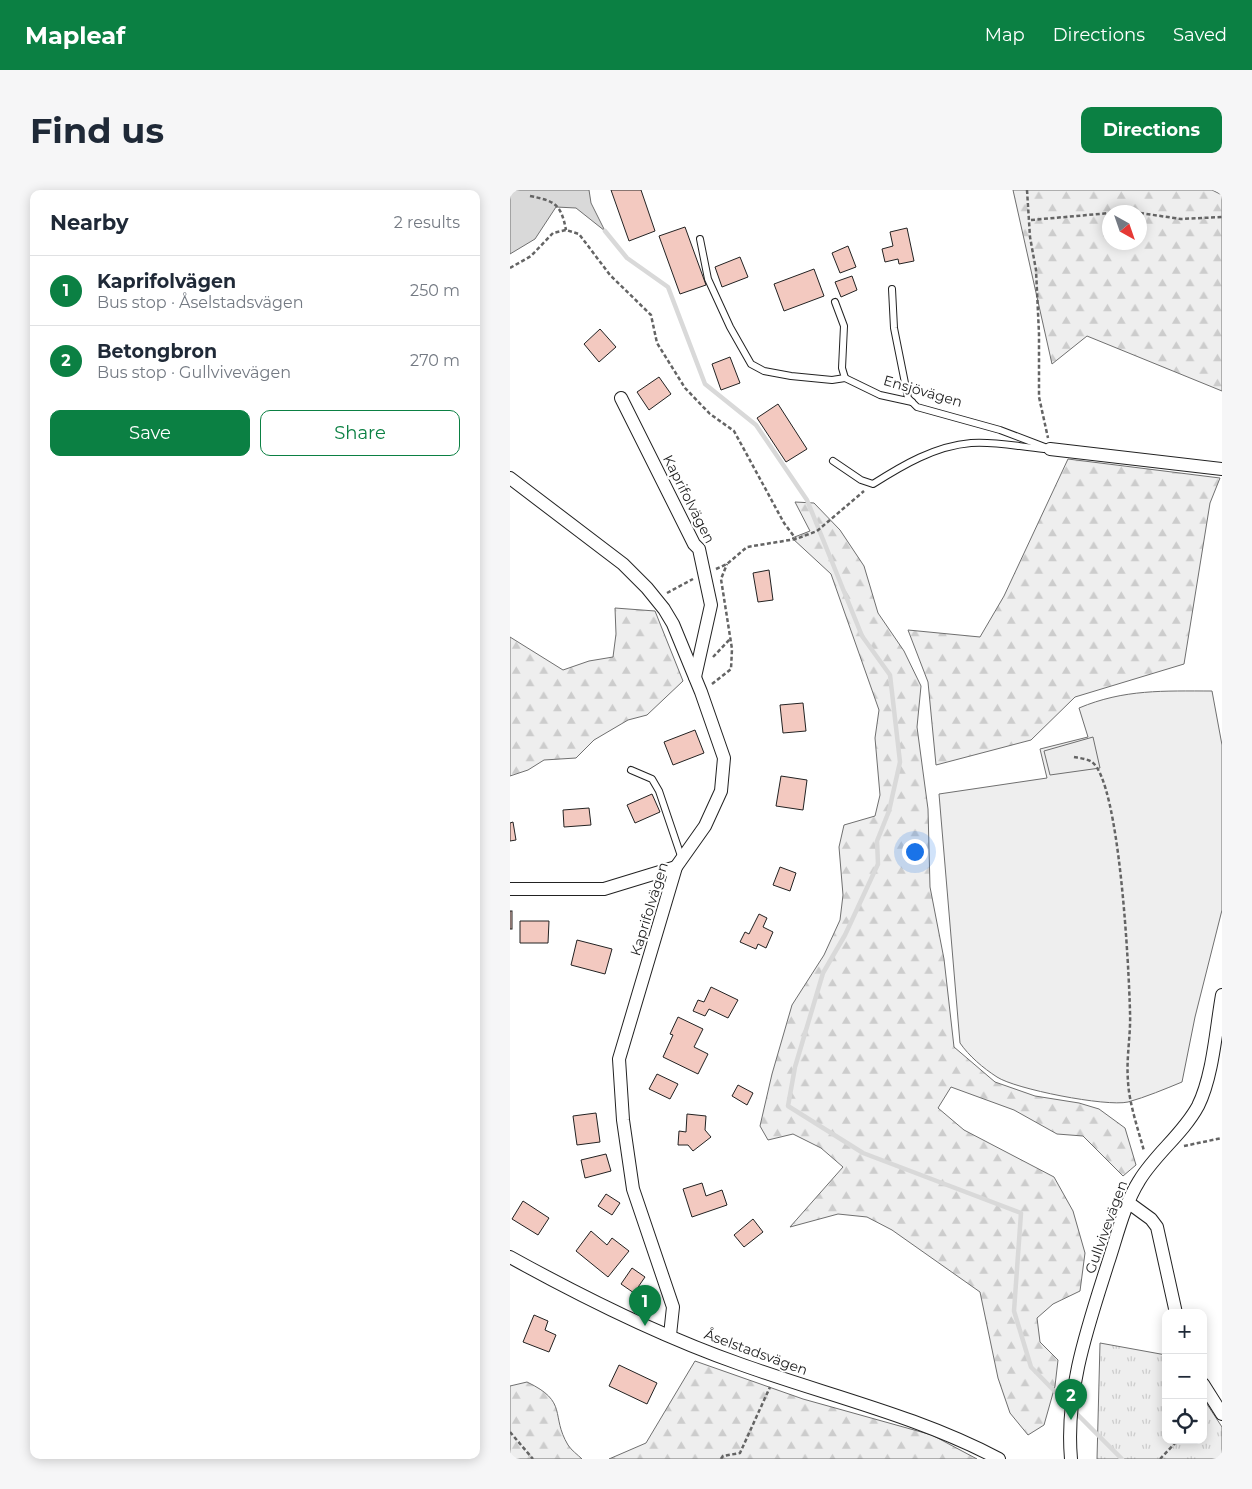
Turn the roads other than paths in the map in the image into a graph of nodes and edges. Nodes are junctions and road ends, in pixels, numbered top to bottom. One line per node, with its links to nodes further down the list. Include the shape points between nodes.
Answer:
1 (700, 239): 4 (lane, Ensjövägen, via 708,278 751,364 764,371 791,376)
2 (892, 289): 6 (lane, via 894,328 908,398)
3 (835, 302): 4 (lane, via 844,326 842,368)
4 (845, 378): 6 (lane, Ensjövägen, via 880,395)
5 (620, 398): 11 (street, Kaprifolvägen, via 699,549 711,605)
6 (912, 402): 7 (lane, Ensjövägen, via 917,407 1000,430)
7 (1050, 449): 8 (lane, via 972,443 953,445 916,458 873,484 861,480); 9 (street, Ensjövägen)
8 (834, 461)
9 (1222, 469)
10 (510, 478): 11 (street, Kaprifolvägen, via 623,564 656,599 673,624)
11 (695, 677): 13 (street, Kaprifolvägen, via 724,758 721,791 705,826)
12 (631, 770): 13 (lane, via 652,779)
13 (679, 863): 14 (street, via 604,888); 19 (street, Kaprifolvägen, via 619,1058 622,1111 633,1189 673,1307)
14 (510, 889)
15 (1222, 995): 16 (street, Gullvivevägen, via 1206,1084 1197,1107 1152,1160)
16 (1128, 1203): 18 (street, via 1151,1219 1156,1227); 23 (street, Gullvivevägen, via 1082,1342 1071,1420)
17 (510, 1257): 19 (street, Åselstadsvägen, via 614,1312)
18 (1175, 1309)
19 (670, 1335): 22 (street, Åselstadsvägen, via 775,1376 944,1433)
20 (1207, 1390): 21 (street)
21 (1222, 1414)
22 (999, 1459)
23 (1071, 1459)

